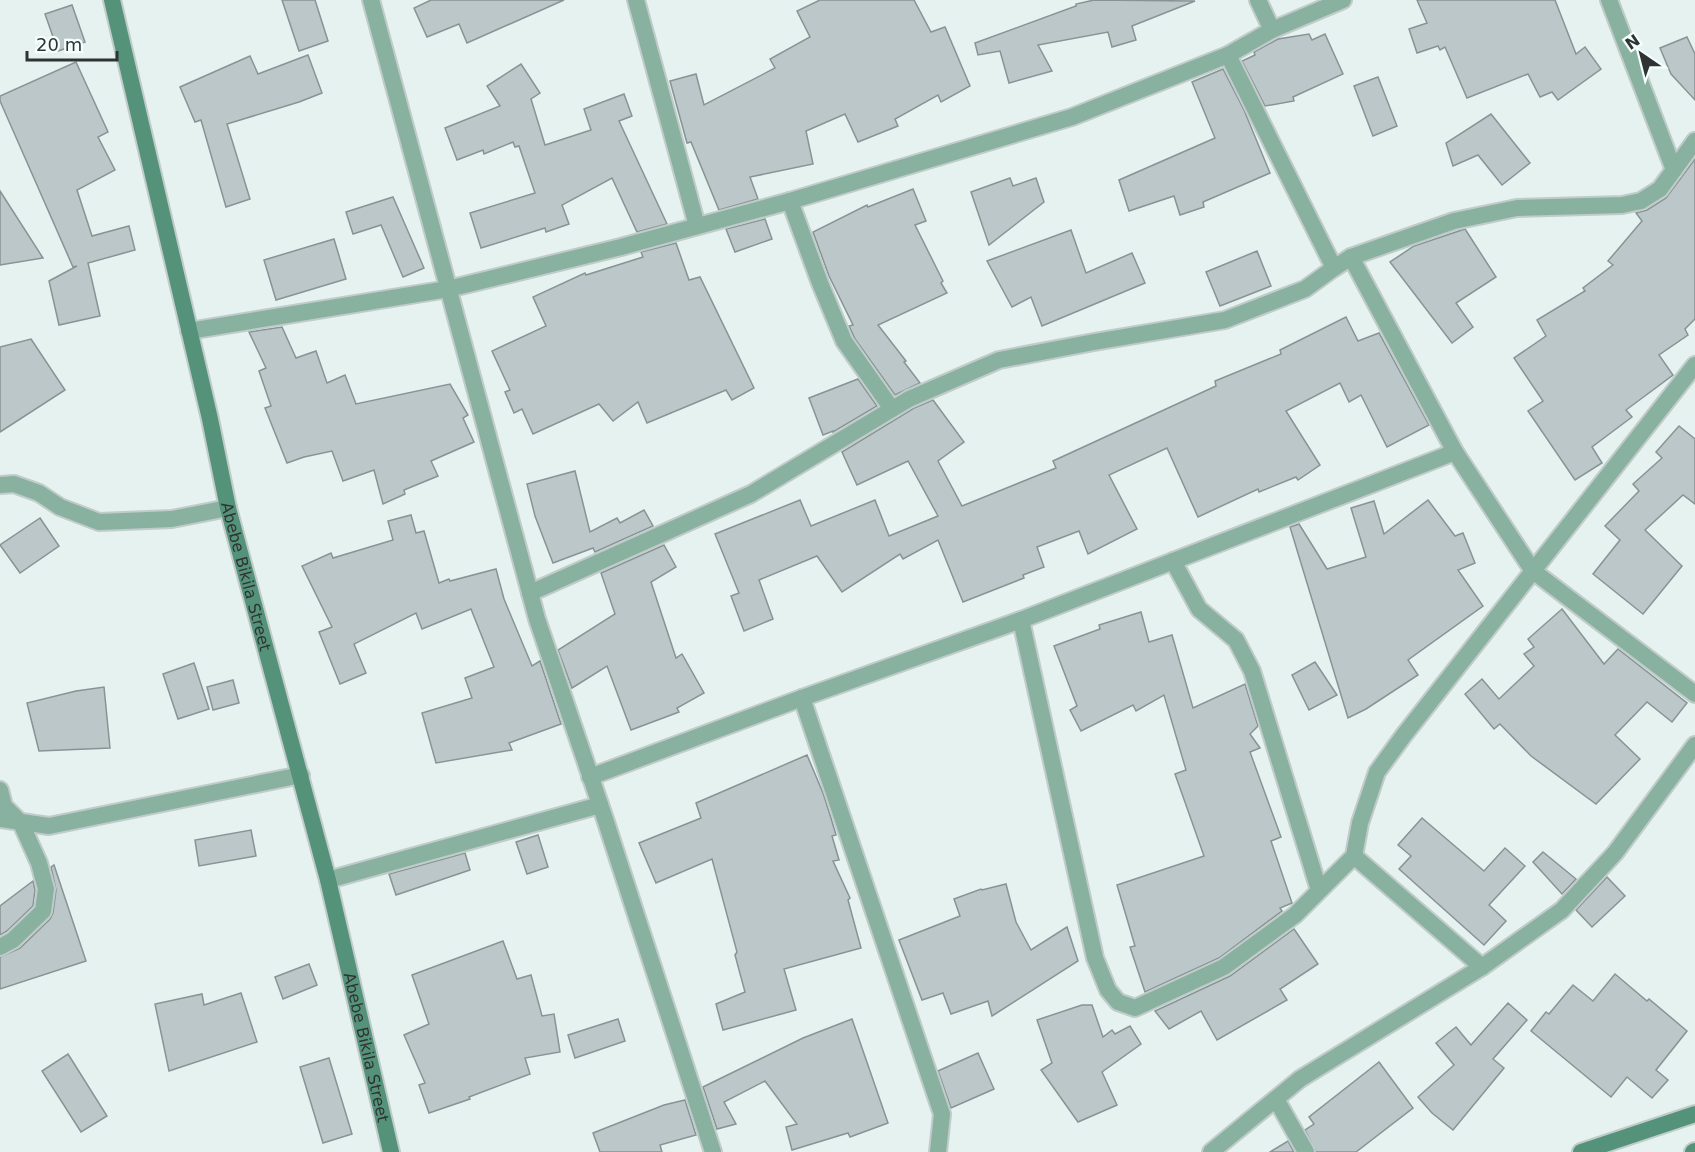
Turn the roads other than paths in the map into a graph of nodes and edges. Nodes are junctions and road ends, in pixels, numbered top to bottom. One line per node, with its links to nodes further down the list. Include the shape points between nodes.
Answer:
1 (112, 0): 16 (main road, Abebe Bikila Street)
2 (371, 0): 15 (street)
3 (636, 0): 12 (street)
4 (1258, 0): 7 (street)
5 (1343, 0): 7 (street)
6 (1609, 0): 10 (street)
7 (1272, 30): 8 (street)
8 (1228, 55): 11 (street, via 1072,117); 14 (street)
9 (1695, 141): 10 (street)
10 (1674, 170): 13 (street, via 1660,189 1641,201 1517,208 1454,221)
11 (790, 201): 12 (street); 18 (street, via 844,341)
12 (697, 226): 15 (street)
13 (1351, 257): 14 (street); 19 (street)
14 (1334, 268): 18 (street, via 1305,289 1225,320 999,360)
15 (448, 289): 16 (street); 24 (street)
16 (189, 331): 21 (main road, Abebe Bikila Street)
17 (1695, 365): 23 (street)
18 (892, 409): 24 (street, via 751,494)
19 (1455, 452): 22 (street); 23 (street)
20 (0, 485): 21 (street, via 14,484 39,493 60,507 99,522 172,519)
21 (228, 508): 29 (main road, Abebe Bikila Street)
22 (1173, 561): 25 (street); 37 (street, via 1199,609 1236,640 1252,670)
23 (1533, 571): 26 (street); 35 (street, via 1377,772)
24 (530, 593): 30 (street)
25 (1021, 620): 27 (street); 37 (street, via 1095,958 1108,990 1118,1002 1135,1008 1224,967 1295,915)
26 (1695, 694)
27 (802, 698): 30 (street); 44 (street, via 942,1114)
28 (1695, 745): 39 (street, via 1616,853 1562,910)
29 (301, 775): 34 (street, via 49,826); 36 (main road, Abebe Bikila Street)
30 (590, 777): 32 (street)
31 (0, 790): 34 (street, via 4,806)
32 (600, 805): 36 (street); 43 (street)
33 (0, 819): 34 (street)
34 (21, 823): 38 (street, via 46,889 43,910 13,940)
35 (1353, 856): 37 (street); 39 (street)
36 (328, 880): 42 (main road, Abebe Bikila Street)
37 (1320, 891)
38 (0, 947)
39 (1482, 967): 40 (street, via 1300,1079)
40 (1276, 1099): 45 (street); 46 (street)
41 (1695, 1114): 47 (main road)
42 (391, 1152)
43 (713, 1152)
44 (938, 1152)
45 (1211, 1152)
46 (1306, 1152)
47 (1581, 1152)

